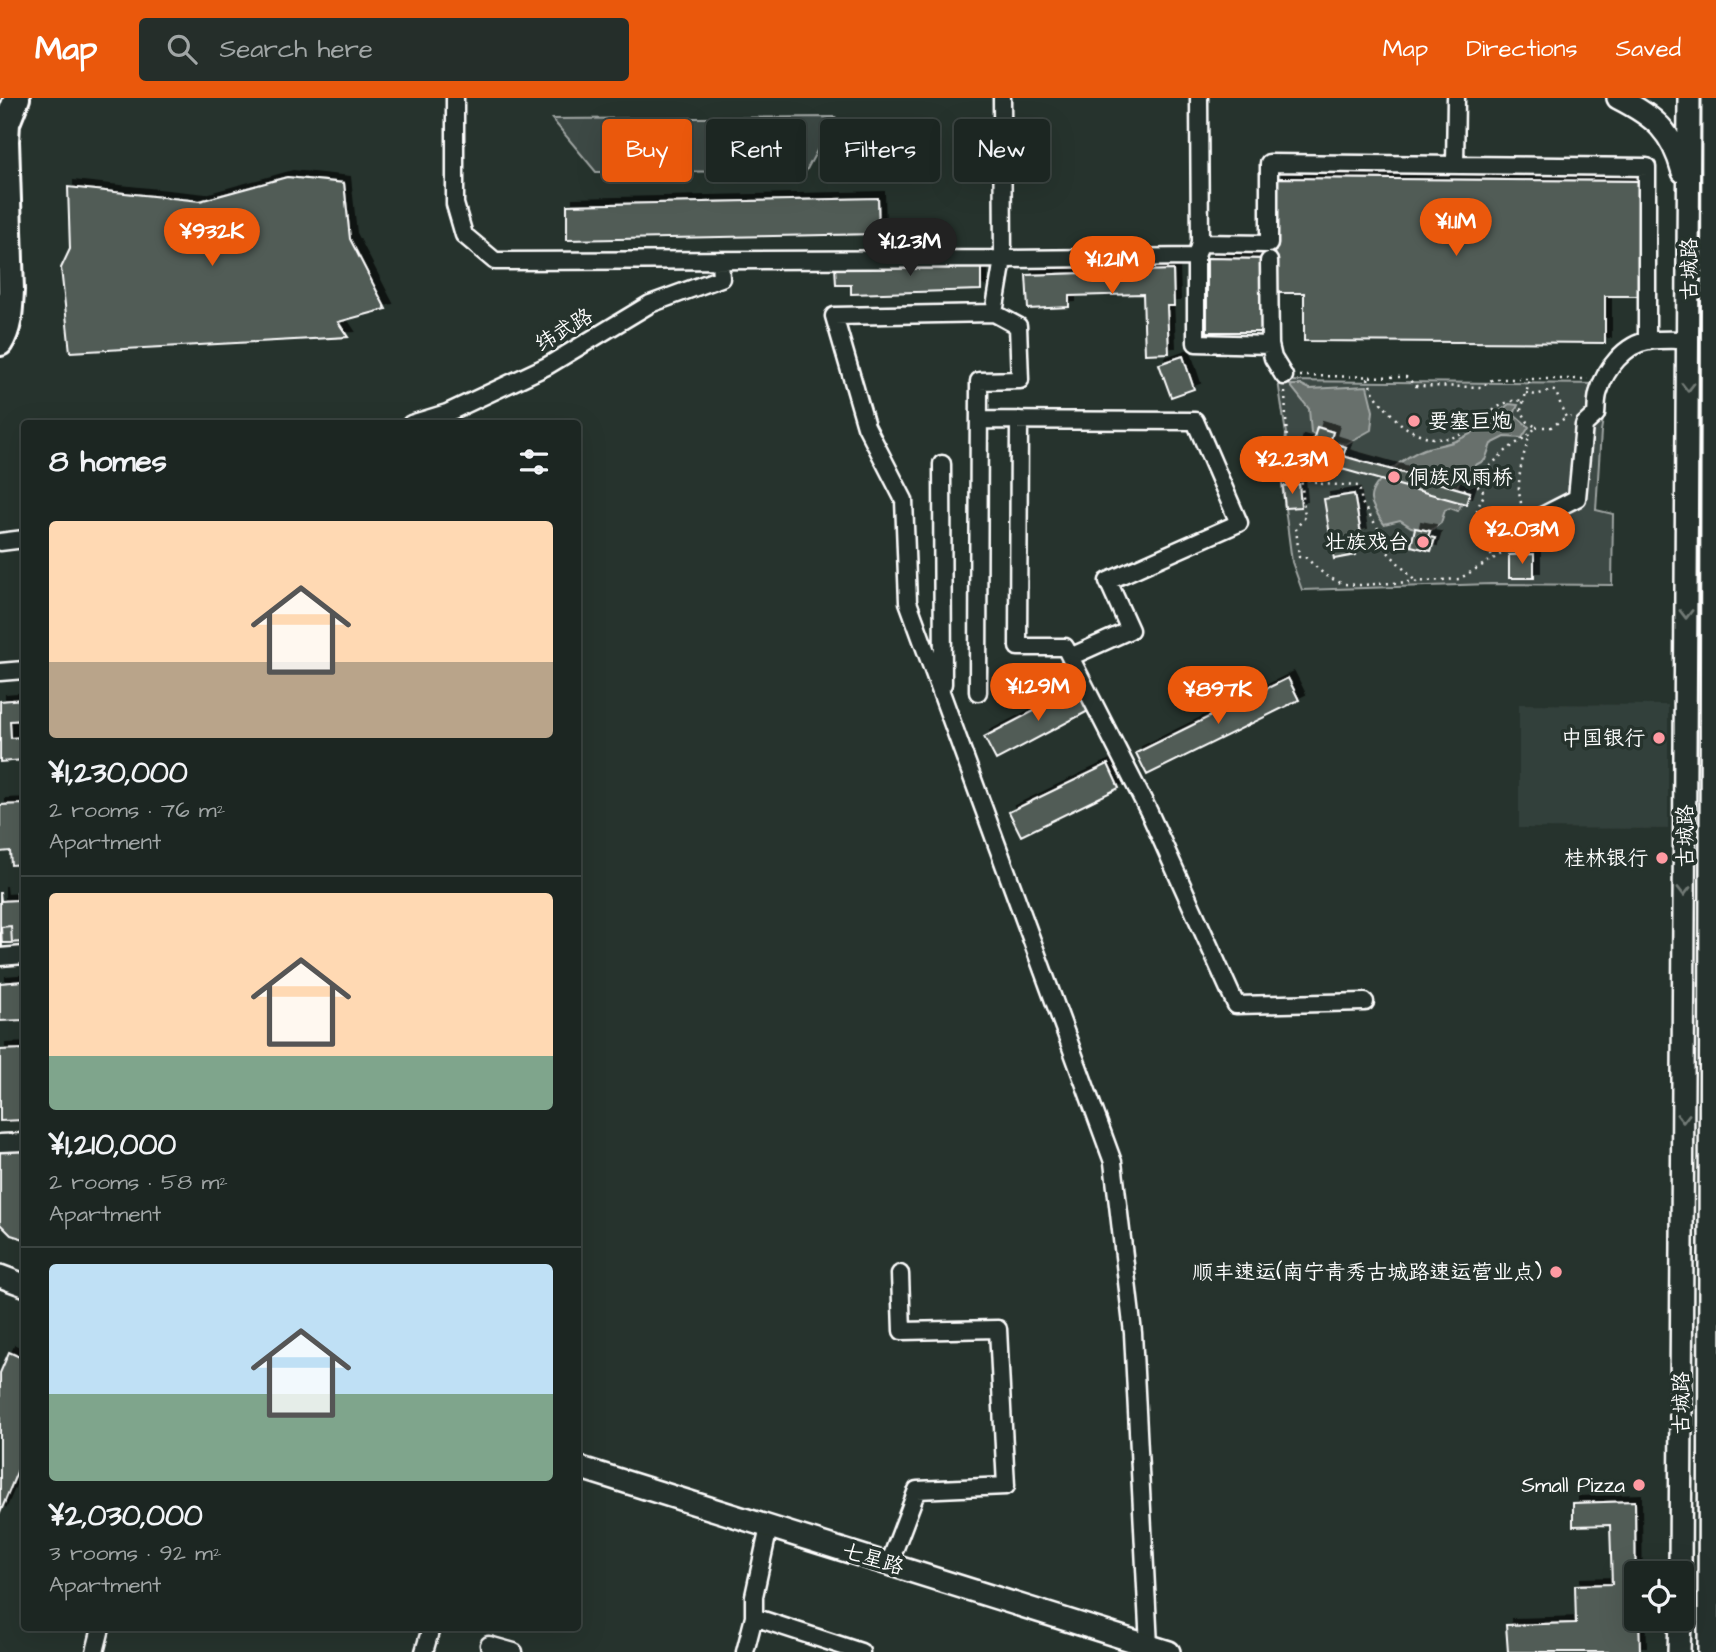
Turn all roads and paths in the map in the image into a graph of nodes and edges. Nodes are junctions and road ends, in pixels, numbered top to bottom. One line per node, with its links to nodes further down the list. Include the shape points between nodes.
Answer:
1 (17, 98): 9 (highway)
2 (455, 98): 15 (street, via 455,204 464,235 495,261)
3 (1002, 98): 14 (street)
4 (1199, 98): 13 (street)
5 (1456, 98): 10 (street)
6 (1618, 98): 12 (main road, via 1653,119 1676,146)
7 (1689, 98): 12 (main road, 古城路)
8 (1713, 98): 11 (main road, 古城路)
9 (3, 134): 20 (highway, via 11,290 10,313)
10 (1455, 165): 13 (street, via 1269,163 1269,244); 19 (street, via 1647,167)
11 (1715, 193): 49 (main road, 古城路)
12 (1689, 197): 18 (main road, 古城路)
13 (1198, 250): 14 (street); 21 (street, via 1196,344)
14 (1003, 259): 15 (street); 17 (street)
15 (720, 260): 29 (street, 纬武路, via 721,278 650,304)
16 (1269, 261): 21 (street)
17 (994, 313): 31 (street, via 1018,326 1020,380 979,381); 48 (street, via 834,316 866,426 904,500 908,603)
18 (1688, 340): 19 (street); 61 (main road, 古城路, one-way to 61)
19 (1647, 341): 25 (street, via 1623,354)
20 (0, 343)
21 (1270, 345): 22 (street)
22 (1284, 376): 23 (path); 36 (path, via 1288,469)
23 (1368, 377): 24 (path, via 1406,377 1416,386 1482,387 1493,379); 27 (path, via 1371,391 1402,426 1435,439 1458,437 1508,401)
24 (1531, 379): 25 (path); 26 (path)
25 (1604, 379): 30 (street)
26 (1526, 393): 27 (path); 28 (path, via 1556,392)
27 (1524, 401): 33 (path, via 1521,410)
28 (1566, 417): 30 (path); 33 (path, via 1551,427)
29 (448, 418)
30 (1591, 418): 39 (street, via 1584,425 1577,498)
31 (979, 420): 32 (street); 47 (street)
32 (1019, 420): 44 (street, via 1018,647 1065,647); 44 (street, via 1195,421 1239,523 1108,581 1129,630)
33 (1536, 427): 34 (path)
34 (1530, 434): 37 (path); 39 (path, via 1518,485 1519,512)
35 (942, 464): 48 (street)
36 (1301, 477): 43 (path, via 1322,484 1359,486 1362,503 1384,548); 43 (path, via 1305,517 1296,528 1298,557 1305,557 1343,584)
37 (1471, 483): 38 (path); 42 (path, via 1482,488 1484,495 1474,516)
38 (1464, 490)
39 (1530, 525): 42 (path, via 1524,551 1508,550)
40 (21, 538): 41 (street)
41 (0, 542)
42 (1494, 560): 43 (path, via 1459,579)
43 (1417, 583)
44 (1070, 657): 52 (street, via 1149,811 1236,1005)
45 (21, 670): 46 (street)
46 (0, 672)
47 (978, 692)
48 (943, 697): 68 (street, via 1113,1162 1133,1333)
49 (1714, 776): 55 (main road, 古城路)
50 (21, 956): 51 (street)
51 (0, 957)
52 (1365, 1002)
53 (21, 1142): 54 (street)
54 (0, 1143)
55 (1713, 1179): 76 (main road, 古城路)
56 (900, 1273): 62 (street, via 902,1331 998,1329 1006,1486 917,1490)
57 (0, 1276): 58 (main road)
58 (21, 1284)
59 (581, 1468): 60 (main road, 七星路)
60 (769, 1527): 62 (main road, 七星路); 63 (street)
61 (1680, 1561)
62 (889, 1564): 68 (main road, 七星路)
63 (754, 1617): 72 (street); 73 (street)
64 (100, 1631): 69 (street)
65 (430, 1631): 70 (street)
66 (1680, 1631): 75 (main road)
67 (489, 1645): 71 (street)
68 (1149, 1646): 74 (main road, 七星路)
69 (95, 1652)
70 (424, 1652)
71 (514, 1652)
72 (745, 1652)
73 (861, 1652)
74 (1169, 1652)
75 (1679, 1652)
76 (1709, 1652)

